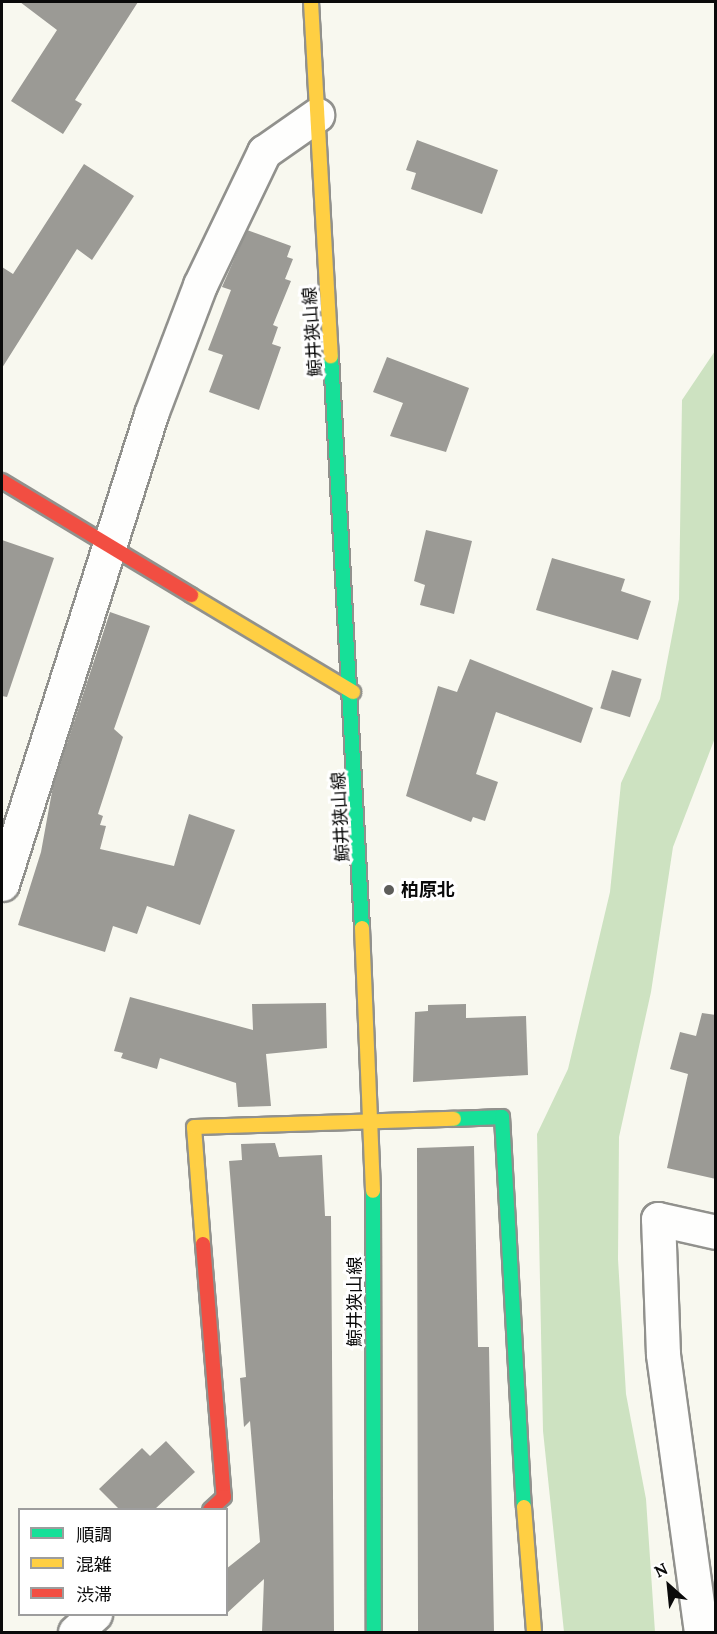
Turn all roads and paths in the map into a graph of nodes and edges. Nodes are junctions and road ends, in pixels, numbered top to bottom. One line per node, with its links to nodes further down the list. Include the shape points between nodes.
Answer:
1 (311, 2): 2 (main road, 鯨井狭山線)
2 (317, 115): 4 (street, via 283,136 259,163 200,285); 5 (main road, 鯨井狭山線)
3 (2, 481): 4 (main road)
4 (110, 544): 5 (main road); 6 (street)
5 (353, 692): 7 (main road, 鯨井狭山線)
6 (2, 884)
7 (373, 1122): 9 (main road, via 194,1127 224,1497); 12 (main road, 鯨井狭山線); 13 (main road, via 502,1117 512,1359)
8 (716, 1232): 14 (street, via 658,1219 663,1354)
9 (211, 1508)
10 (93, 1616): 11 (street)
11 (75, 1632)
12 (374, 1632)
13 (534, 1632)
14 (701, 1632)

